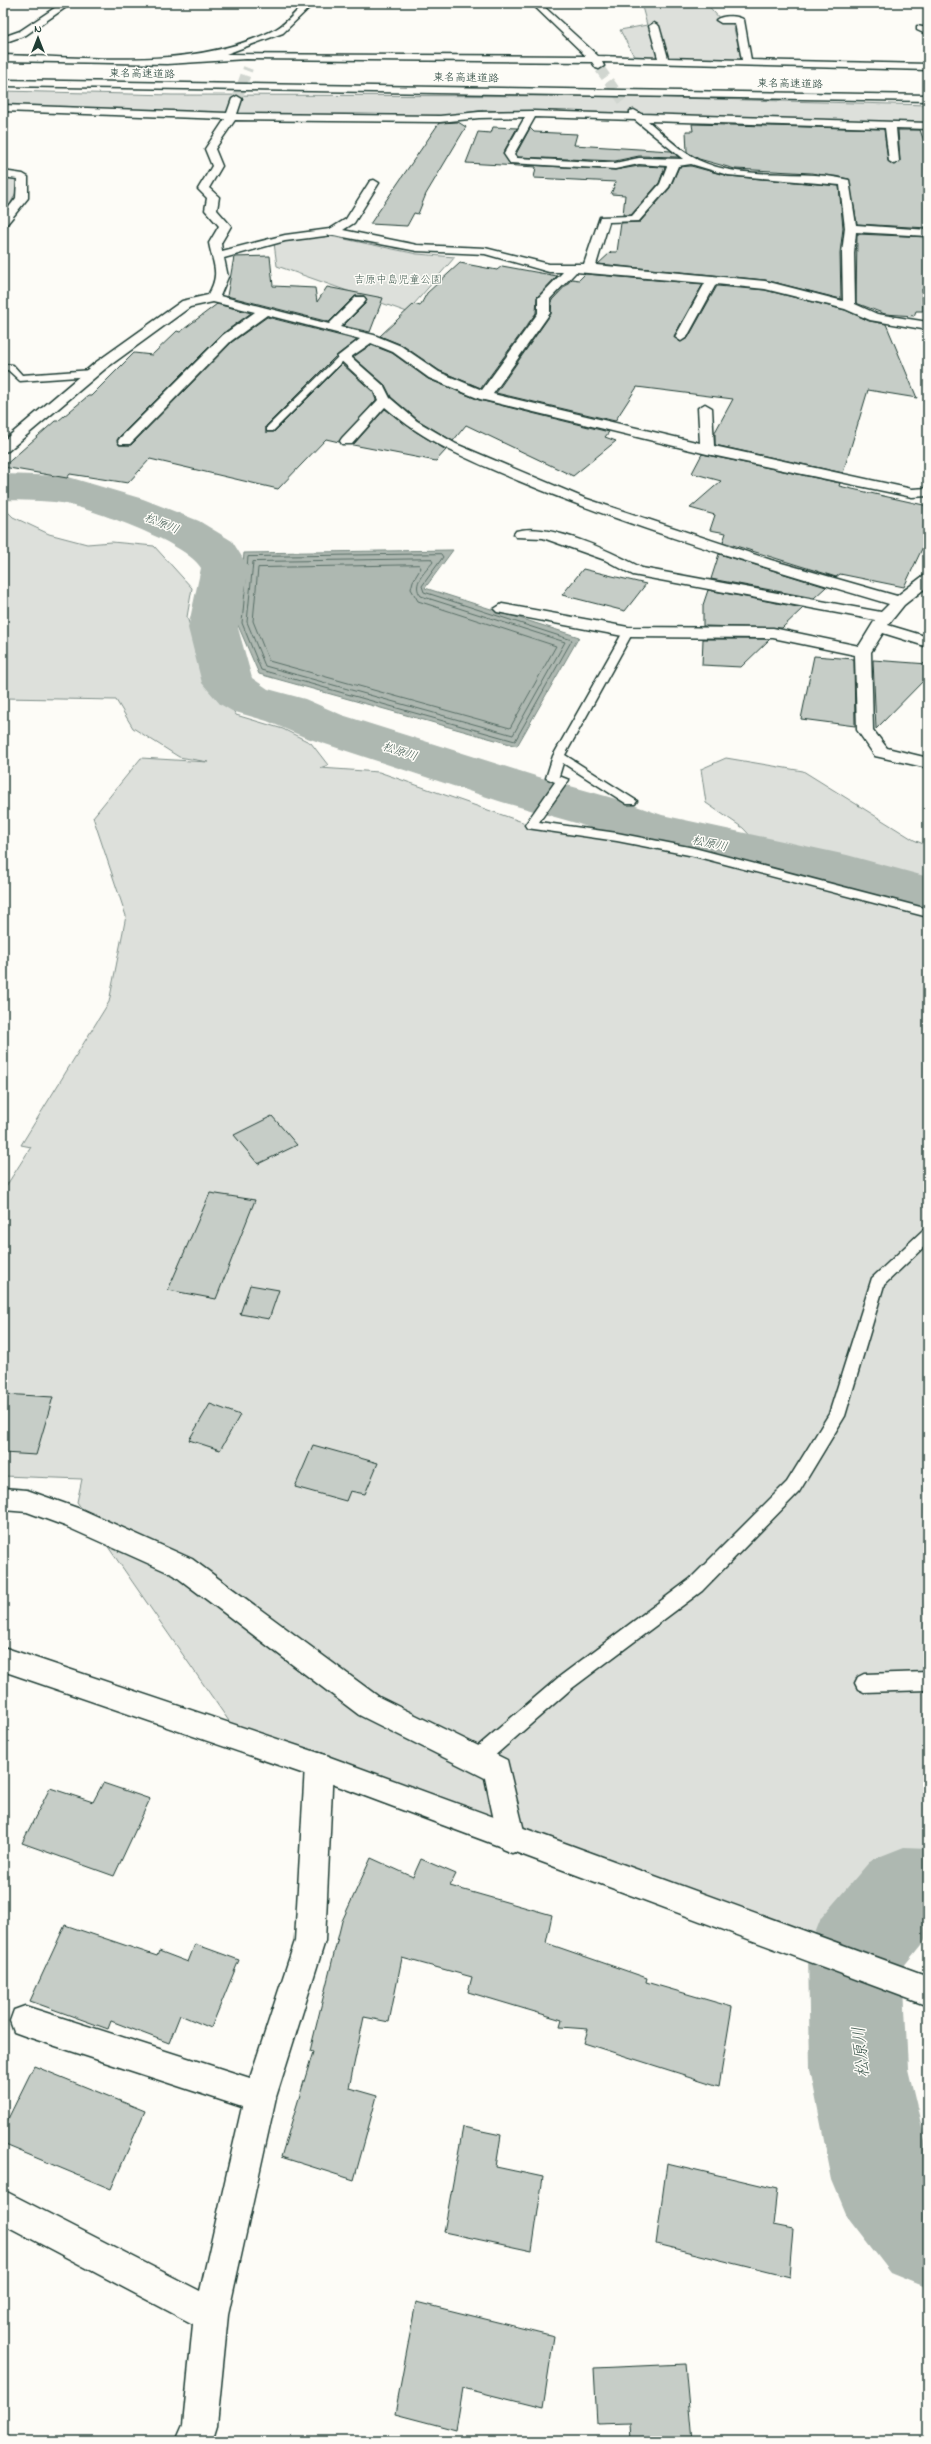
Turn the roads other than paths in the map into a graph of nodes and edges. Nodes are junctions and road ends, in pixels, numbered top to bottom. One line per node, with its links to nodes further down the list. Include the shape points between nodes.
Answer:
1 (68, 3): 6 (main road, via 23,33)
2 (310, 3): 9 (main road, via 280,31 230,50)
3 (535, 3): 10 (main road)
4 (721, 20): 12 (main road, via 740,20)
5 (654, 26): 11 (main road)
6 (3, 40)
7 (246, 56): 9 (main road); 10 (main road); 14 (main road)
8 (3, 58): 9 (main road, via 167,61)
9 (199, 58)
10 (595, 59): 11 (main road); 15 (main road)
11 (664, 61): 12 (main road)
12 (747, 63): 13 (main road)
13 (928, 67)
14 (248, 68)
15 (600, 69)
16 (3, 83): 17 (main road, 東名高速道路)
17 (928, 98)
18 (237, 99): 23 (main road)
19 (623, 101): 22 (main road)
20 (3, 108): 23 (main road)
21 (532, 114): 22 (main road); 23 (main road, via 440,119); 28 (main road, via 508,154 514,161 615,166 638,161)
22 (637, 116): 24 (main road); 26 (main road)
23 (230, 117): 35 (main road, via 210,149 217,166 203,189 213,197 211,210 225,226 215,243)
24 (890, 124): 25 (main road); 27 (main road)
25 (928, 126)
26 (693, 161): 28 (main road); 32 (main road, via 712,168 750,174 821,177 845,182)
27 (894, 161)
28 (674, 163): 36 (main road, via 665,185 635,219 604,219)
29 (3, 174): 31 (main road, via 23,177 22,198)
30 (374, 183): 33 (main road, via 350,221)
31 (3, 222)
32 (851, 228): 34 (main road); 41 (main road, via 848,253)
33 (333, 232): 35 (main road, via 272,241); 37 (main road, via 417,248 485,251 549,268)
34 (928, 233)
35 (216, 256): 39 (main road, via 224,269 222,280)
36 (590, 268): 37 (main road); 38 (main road)
37 (572, 269): 50 (main road, via 544,298 544,313)
38 (712, 280): 41 (main road, via 765,285); 46 (main road)
39 (213, 298): 42 (main road); 49 (main road, via 186,304)
40 (360, 300): 44 (main road)
41 (850, 306): 43 (main road, via 874,317)
42 (264, 312): 44 (main road); 54 (main road, via 227,338)
43 (928, 326)
44 (332, 328): 45 (main road)
45 (370, 338): 47 (main road); 50 (main road, via 397,349 434,374)
46 (681, 338)
47 (343, 357): 51 (main road, via 379,388); 53 (lane)
48 (3, 367): 49 (lane, via 10,367 20,378)
49 (92, 373): 56 (main road)
50 (485, 396): 57 (main road)
51 (385, 400): 55 (main road); 61 (main road, via 412,424 451,446 579,501 766,563)
52 (705, 408): 57 (main road)
53 (270, 429)
54 (125, 441)
55 (347, 441)
56 (3, 448)
57 (708, 450): 58 (main road, via 912,493)
58 (928, 492)
59 (521, 534): 63 (main road, via 545,534 610,557 638,572)
60 (928, 579): 61 (main road)
61 (899, 602): 63 (main road)
62 (502, 609): 64 (main road)
63 (881, 622): 65 (main road); 66 (main road)
64 (628, 632): 66 (main road, via 773,633); 67 (lane)
65 (928, 642)
66 (863, 652): 68 (main road, via 865,730 881,752)
67 (559, 756): 69 (lane); 70 (lane, via 552,778 563,780 531,825 617,837 694,852)
68 (928, 763)
69 (631, 801)
70 (928, 913)
71 (928, 1234): 76 (lane, via 877,1282 837,1416 793,1487 696,1585 565,1683)
72 (3, 1499): 76 (main road, via 27,1501 74,1518 183,1568 370,1706)
73 (3, 1659): 77 (main road)
74 (928, 1681): 75 (lane)
75 (864, 1683)
76 (477, 1759): 78 (main road, via 497,1770)
77 (319, 1766): 78 (main road); 81 (main road, via 310,1941)
78 (512, 1839): 79 (main road)
79 (928, 1991)
80 (25, 2021): 81 (main road)
81 (260, 2097): 83 (main road)
82 (3, 2206): 83 (main road)
83 (211, 2315): 84 (main road, via 200,2425)
84 (194, 2441)

